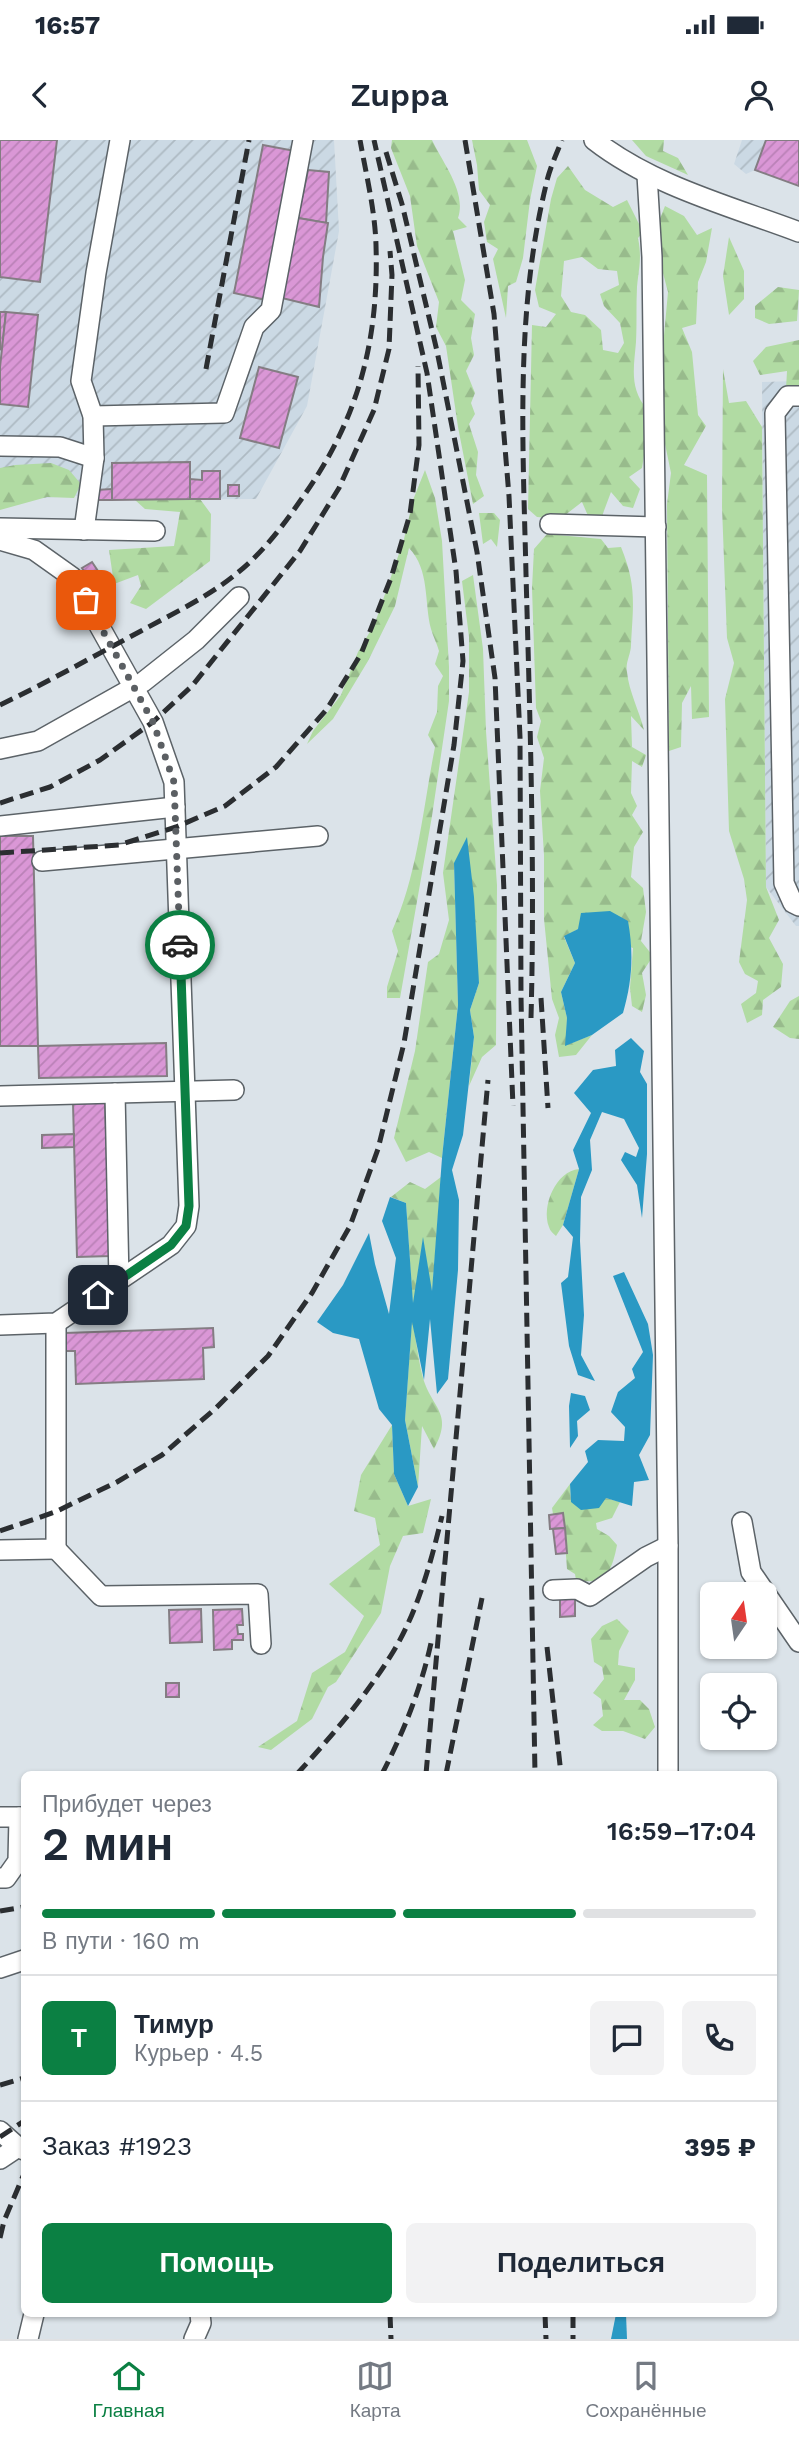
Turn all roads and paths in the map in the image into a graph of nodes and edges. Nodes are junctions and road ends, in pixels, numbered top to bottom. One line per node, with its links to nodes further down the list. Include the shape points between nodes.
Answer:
1 (120, 140): 7 (street, via 81,381)
2 (303, 140): 7 (street, via 271,310 254,327 224,413)
3 (594, 140): 4 (street)
4 (647, 174): 5 (street); 11 (street)
5 (799, 232)
6 (799, 396): 24 (street, via 788,396 775,413 784,883)
7 (93, 416): 9 (street)
8 (0, 446): 9 (street, via 60,447)
9 (94, 458): 13 (street)
10 (550, 524): 11 (street)
11 (656, 527): 33 (street)
12 (0, 528): 13 (street)
13 (85, 530): 14 (street)
14 (155, 531)
15 (0, 540): 17 (street, via 34,550 72,577)
16 (239, 597): 17 (street, via 196,640)
17 (134, 686): 18 (street, via 38,741); 19 (street, via 170,770)
18 (0, 749)
19 (175, 807): 20 (street); 22 (street)
20 (0, 826)
21 (318, 836): 22 (street)
22 (177, 848): 23 (street); 26 (street)
23 (42, 861)
24 (799, 906)
25 (234, 1090): 26 (street)
26 (186, 1092): 27 (street); 29 (street, via 186,1226 171,1245)
27 (115, 1093): 28 (street); 29 (street)
28 (0, 1096)
29 (119, 1281): 30 (street)
30 (56, 1323): 31 (street); 34 (street)
31 (0, 1325)
32 (742, 1522): 37 (street, via 751,1572)
33 (668, 1546): 36 (street, via 590,1596 577,1589); 39 (street)
34 (56, 1549): 35 (street); 38 (street, via 102,1596 258,1594)
35 (0, 1550)
36 (554, 1590)
37 (799, 1642)
38 (261, 1644)
39 (668, 1771)
40 (14, 1817): 41 (street, via 18,1861 6,1878)
41 (0, 1878)
42 (21, 1961): 43 (street)
43 (0, 1968)
44 (0, 2131): 45 (street)
45 (21, 2149): 46 (street)
46 (0, 2159)
47 (33, 2317): 49 (street)
48 (200, 2317): 50 (street)
49 (28, 2339)
50 (194, 2339)

